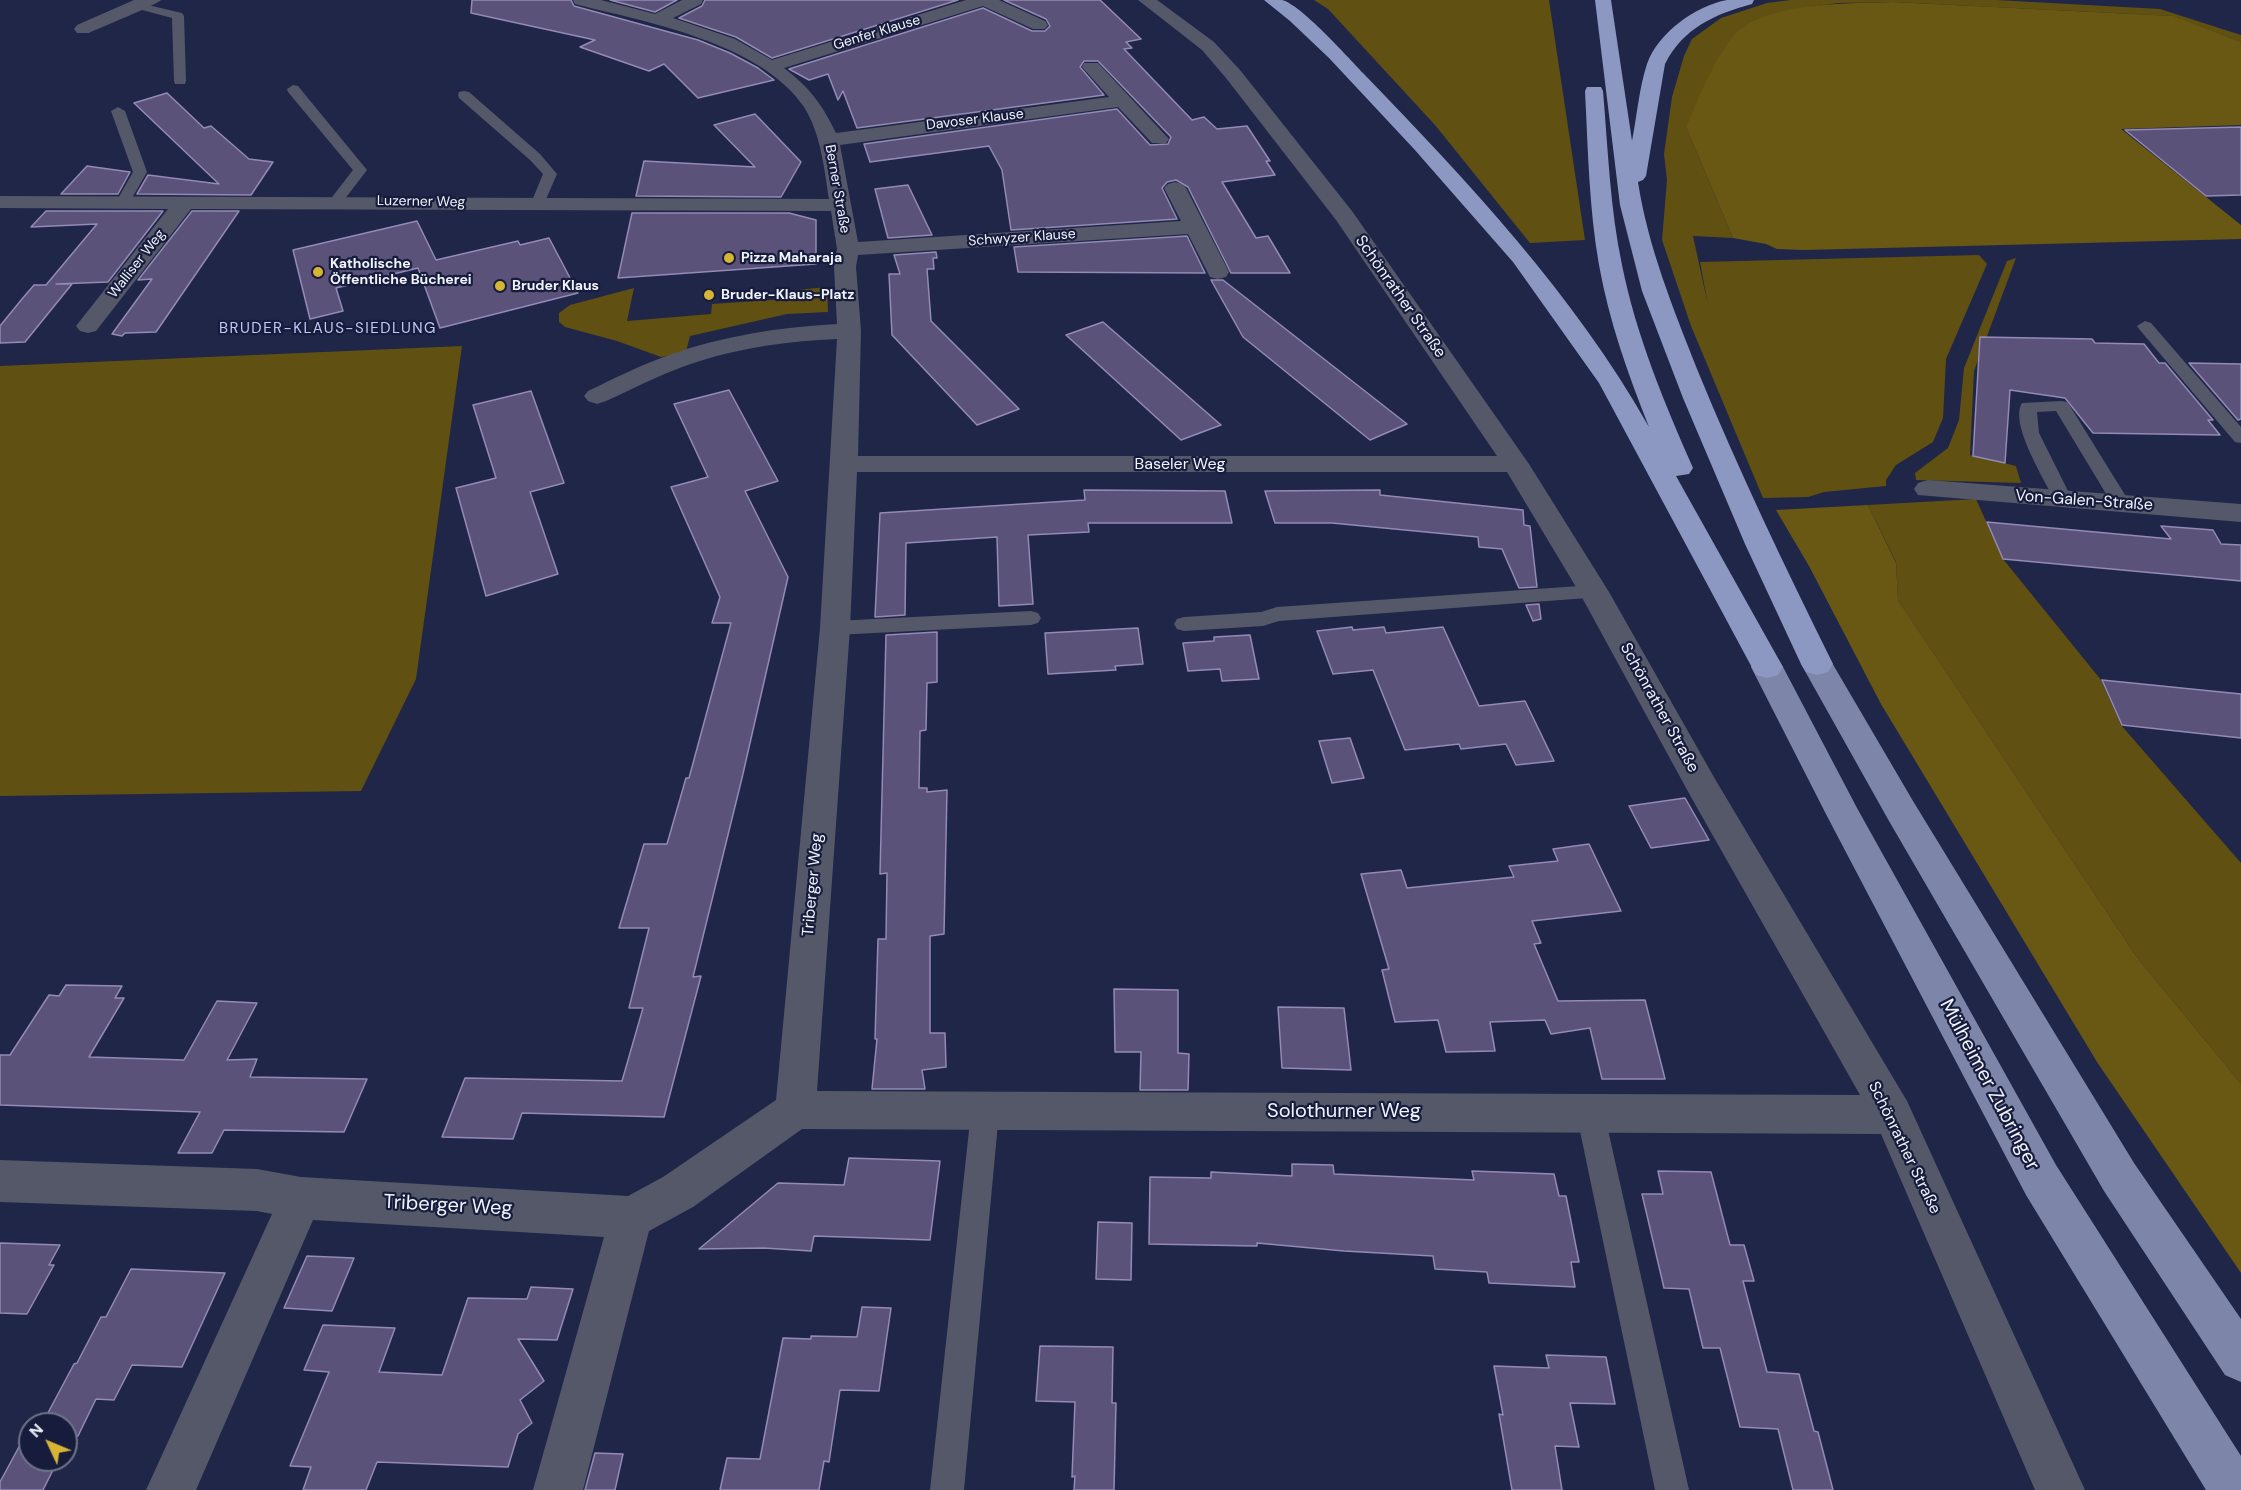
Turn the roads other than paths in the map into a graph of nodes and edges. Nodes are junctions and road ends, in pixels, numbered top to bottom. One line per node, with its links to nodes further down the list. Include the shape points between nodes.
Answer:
1 (153, 0): 10 (street)
2 (581, 0): 11 (street, Berner Straße)
3 (695, 0): 11 (street)
4 (985, 0): 12 (street, Genfer Klause); 14 (street, Genfer Klause)
5 (1146, 0): 40 (street, Schönrather Straße, via 1208,46 1233,74 1344,216)
6 (1272, 0): 49 (highway, via 1335,54 1521,257 1611,382)
7 (1586, 0): 49 (highway, via 1604,218 1614,286 1641,375)
8 (1603, 0): 30 (highway)
9 (1746, 0): 30 (highway, via 1687,24 1662,49 1656,63)
10 (135, 5): 13 (street); 16 (lane, via 178,16)
11 (658, 19): 14 (street, Berner Straße, via 729,43)
12 (1039, 25)
13 (83, 29)
14 (770, 66): 22 (street, Berner Straße, via 796,86 813,106)
15 (1091, 67): 19 (street)
16 (180, 81)
17 (293, 88): 24 (lane, via 360,170)
18 (464, 95): 28 (lane, via 550,174)
19 (1122, 101): 21 (street); 22 (street, Davoser Klause)
20 (118, 111): 26 (lane, via 140,172)
21 (1159, 139)
22 (829, 140): 29 (street, Berner Straße)
23 (1175, 188): 31 (street)
24 (336, 201): 27 (street, Luzerner Weg); 28 (street, Luzerner Weg)
25 (0, 202): 26 (street, Luzerner Weg)
26 (123, 202): 27 (street, Luzerner Weg)
27 (185, 202): 35 (street, Walliser Weg)
28 (538, 203): 29 (street, Luzerner Weg)
29 (841, 205): 32 (street, Berner Straße)
30 (1631, 205): 50 (highway, via 1654,291 1696,398 1759,544)
31 (1196, 227): 32 (street, Schwyzer Klause); 33 (street)
32 (848, 249): 36 (street, Berner Straße, via 845,267)
33 (1218, 272)
34 (2145, 326): 38 (lane)
35 (88, 327)
36 (849, 331): 37 (street, via 778,336 703,352); 39 (street, Berner Straße)
37 (597, 396)
38 (2241, 438)
39 (844, 464): 40 (street, Baseler Weg); 48 (street, Triberger Weg)
40 (1516, 464): 45 (street, Schönrather Straße)
41 (1928, 489): 42 (street, Von-Galen-Straße)
42 (2063, 499): 43 (street, Von-Galen-Straße); 43 (lane, via 2030,433 2028,407 2061,406)
43 (2121, 503): 44 (street, Von-Galen-Straße)
44 (2241, 513)
45 (1594, 592): 47 (lane); 54 (street, Schönrather Straße)
46 (1031, 618): 48 (lane)
47 (1184, 624)
48 (835, 628): 51 (street, Triberger Weg)
49 (1763, 659): 64 (main road, Mülheimer Zubringer, via 2041,1180)
50 (1817, 664): 58 (main road, via 2119,1177)
51 (795, 1110): 52 (street, Solothurner Weg); 57 (street, via 678,1192)
52 (985, 1112): 53 (street, Solothurner Weg); 61 (lane)
53 (1590, 1112): 54 (street, Solothurner Weg); 62 (lane)
54 (1893, 1115): 63 (street, Schönrather Straße)
55 (0, 1181): 56 (street, Triberger Weg, via 257,1190)
56 (301, 1198): 57 (street, Triberger Weg); 59 (street)
57 (631, 1217): 60 (street)
58 (2241, 1359)
59 (171, 1490)
60 (558, 1490)
61 (947, 1490)
62 (1672, 1490)
63 (2060, 1490)
64 (2234, 1490)

